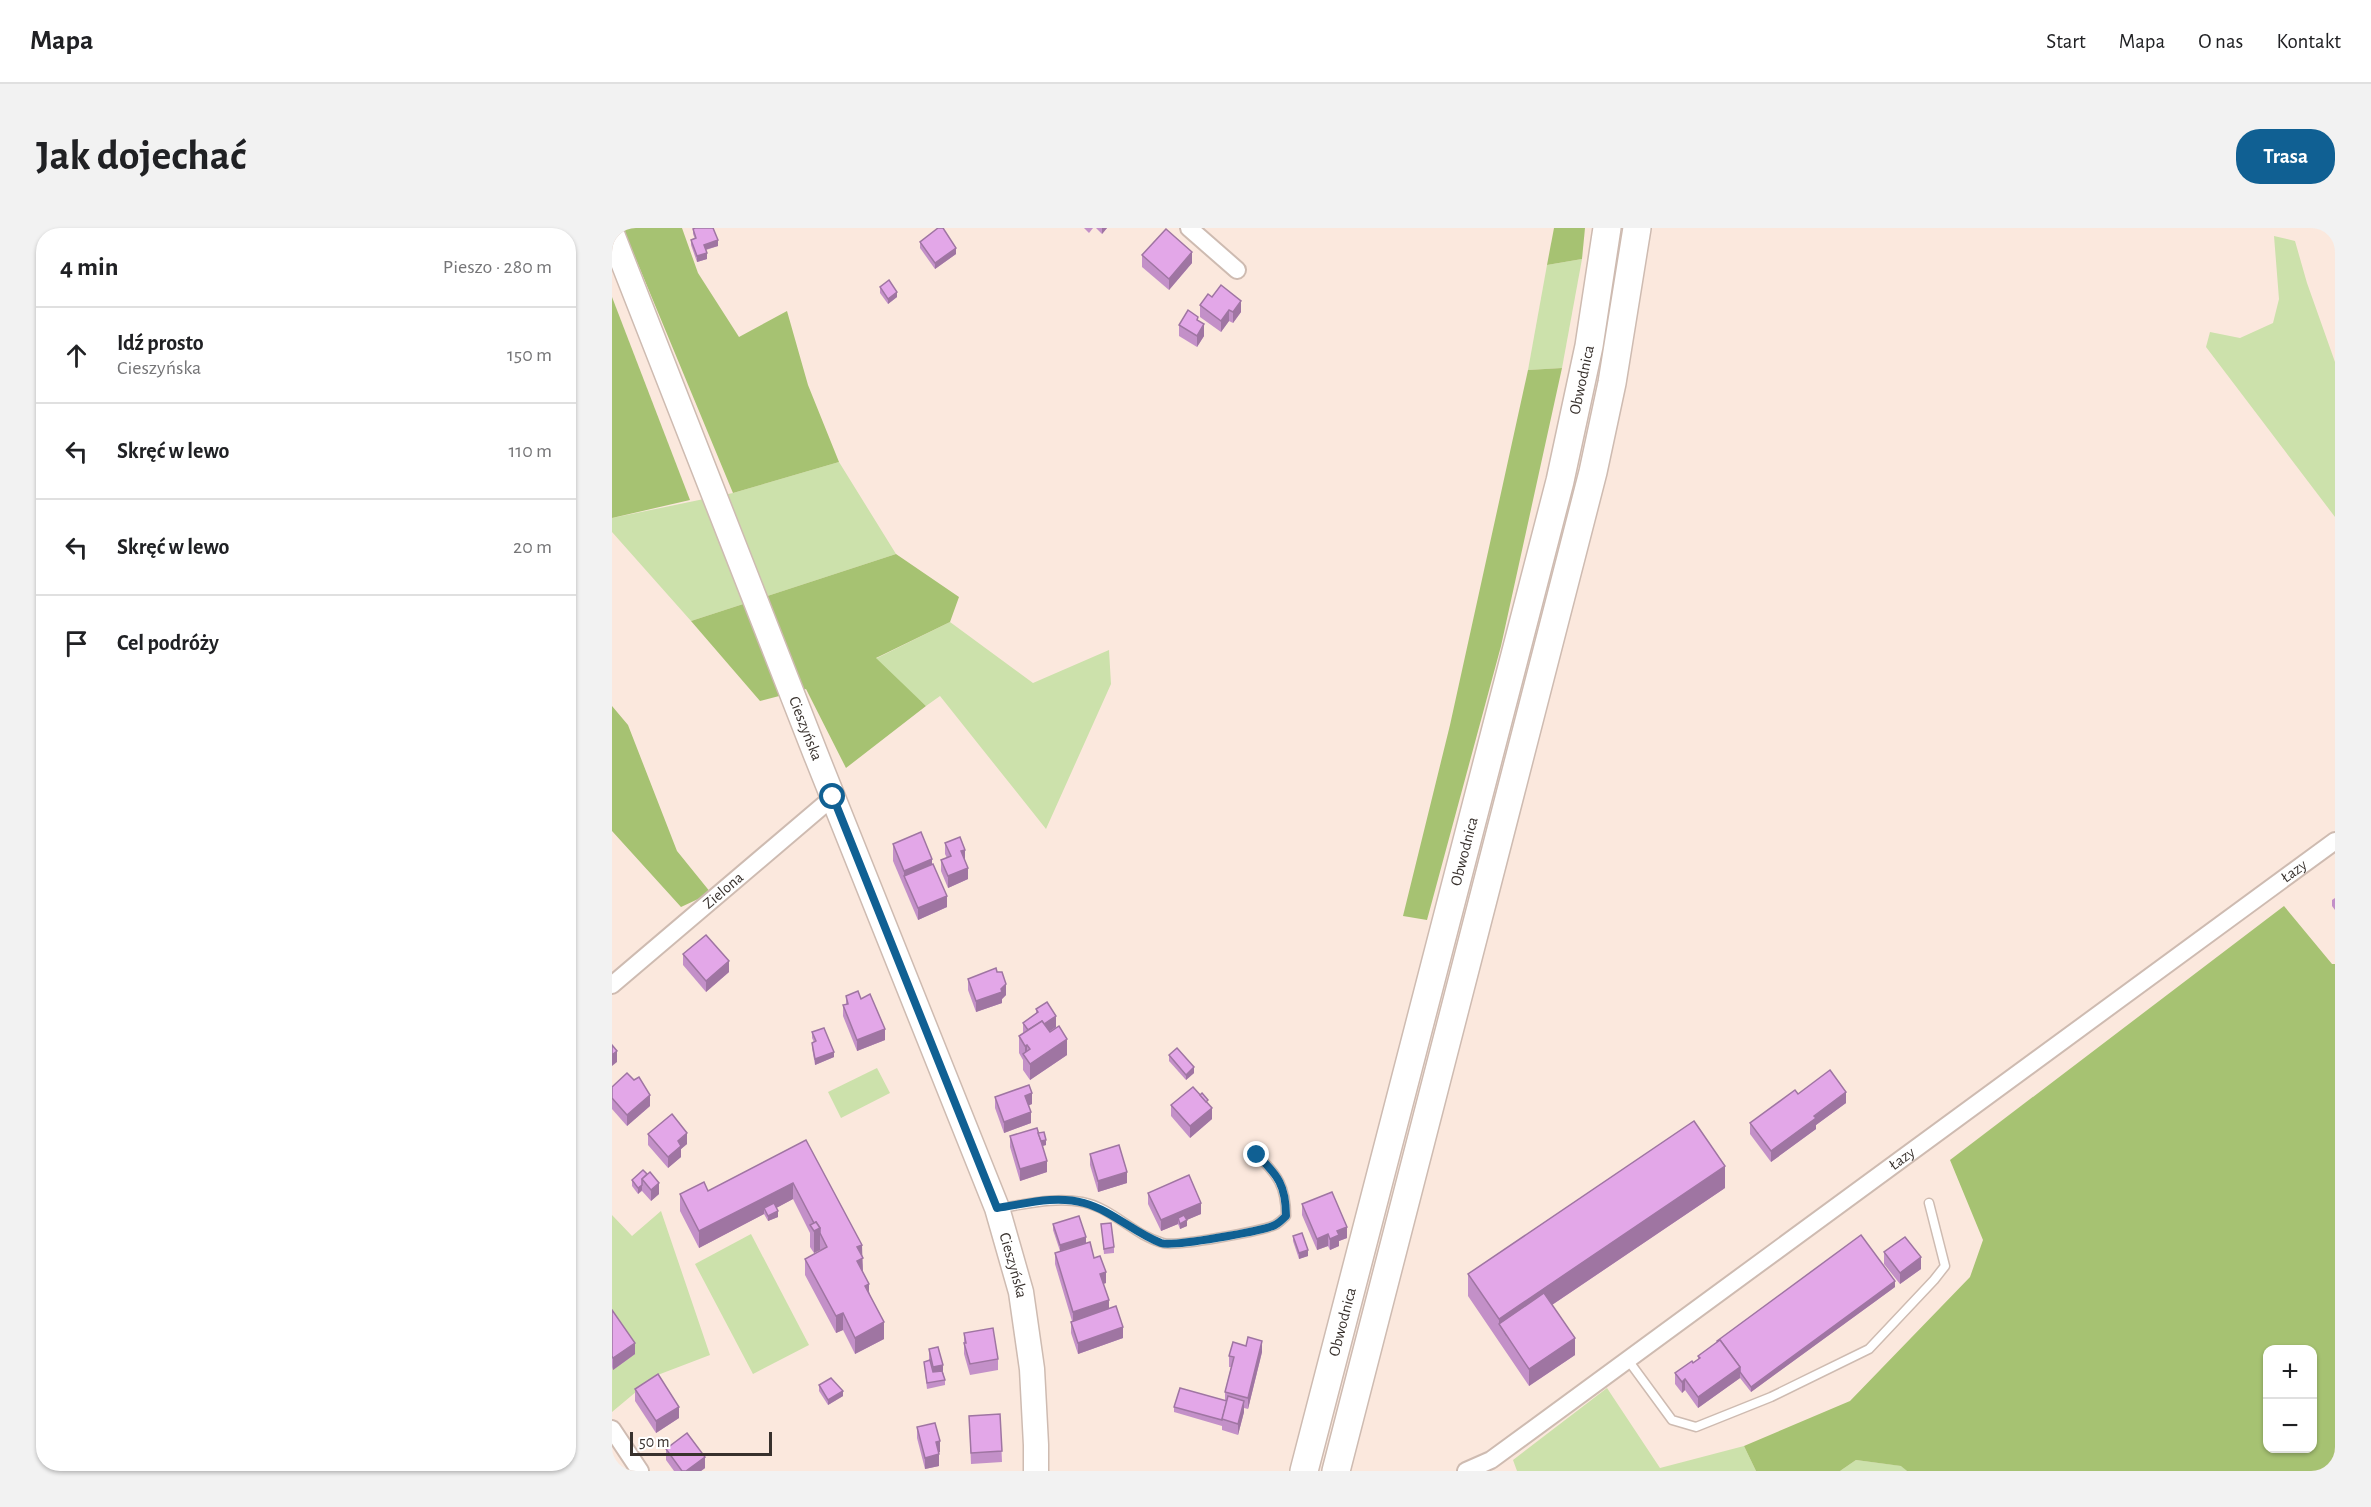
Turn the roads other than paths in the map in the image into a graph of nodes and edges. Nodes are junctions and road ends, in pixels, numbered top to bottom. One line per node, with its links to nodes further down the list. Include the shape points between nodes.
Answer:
1 (1189, 228): 5 (street)
2 (1607, 228): 17 (main road, Obwodnica, via 1589,346 1560,482)
3 (1637, 228): 18 (main road, Obwodnica, via 1593,472)
4 (612, 234): 6 (street, Cieszyńska)
5 (1237, 270)
6 (833, 797): 8 (street, Zielona); 11 (street, Cieszyńska)
7 (2335, 841): 12 (street, Łazy)
8 (612, 985)
9 (1257, 1155): 11 (lane, via 1277,1174 1286,1198 1286,1216 1275,1225 1230,1235 1165,1244 1083,1202 1047,1199)
10 (1929, 1203): 12 (lane, via 1945,1266 1869,1349 1771,1397 1696,1426 1672,1420)
11 (997, 1208): 16 (street, Cieszyńska, via 1021,1292 1032,1369)
12 (1628, 1360): 14 (street, Łazy)
13 (612, 1429): 15 (street)
14 (1493, 1465): 19 (street, Łazy)
15 (640, 1471)
16 (1035, 1471)
17 (1304, 1471)
18 (1336, 1471)
19 (1466, 1471)

